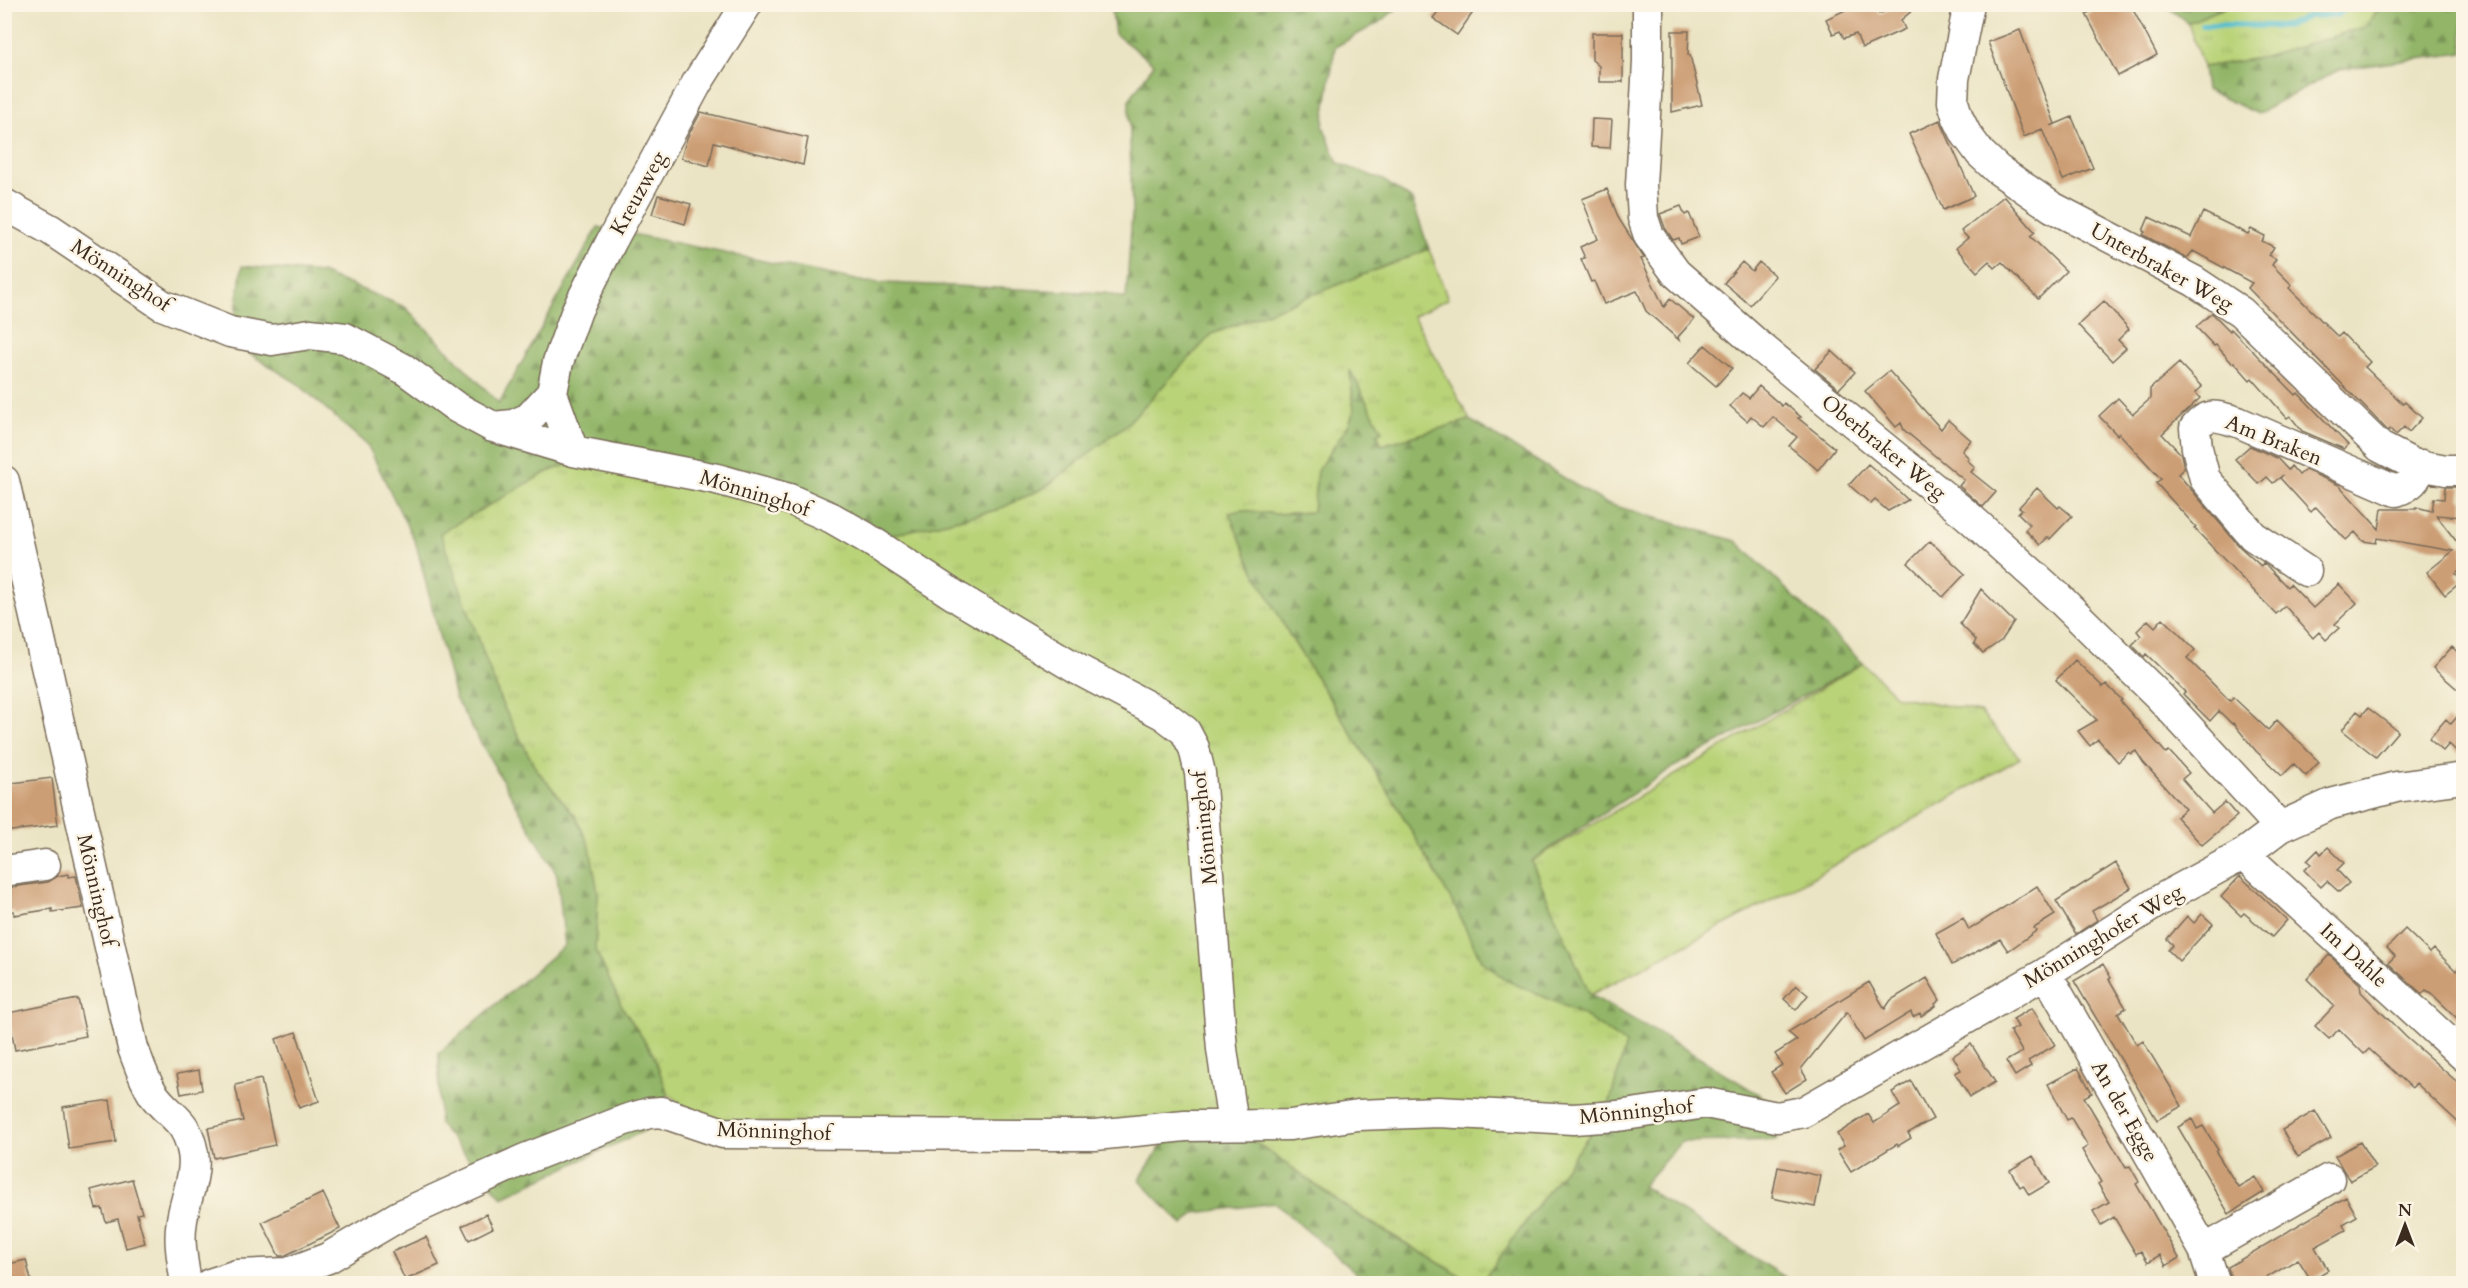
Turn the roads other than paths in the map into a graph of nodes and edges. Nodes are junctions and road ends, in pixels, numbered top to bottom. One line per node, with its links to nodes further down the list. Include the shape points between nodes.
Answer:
1 (747, 4): 5 (street, Kreuzweg, via 697,83 607,250 577,310 558,362)
2 (1648, 4): 13 (street, Oberbraker Weg, via 1641,184 1644,218 1649,236 1676,273 1968,516 2058,597 2160,697)
3 (1969, 4): 8 (street, Unterbraker Weg, via 1953,102 1966,134 1980,153 2006,177 2052,207 2194,281 2241,312 2380,447)
4 (4, 204): 6 (street, Mönninghof, via 51,230 162,305 230,332 272,340 309,334 345,338 404,369 456,407)
5 (552, 393): 6 (street, via 529,418); 7 (street)
6 (493, 427): 7 (street, Mönninghof)
7 (573, 451): 20 (street, Mönninghof, via 717,479 789,499 832,518 960,599 1164,715 1185,731 1200,773 1222,1049)
8 (2422, 465): 9 (street, Unterbraker Weg); 11 (street, Am Braken, via 2409,487 2396,491 2238,422 2212,416 2202,419 2195,428 2205,479 2253,536)
9 (2463, 470)
10 (4, 481): 23 (street, Mönninghof, via 133,1048 155,1096 184,1125 194,1155 179,1242)
11 (2306, 571)
12 (2463, 778): 13 (street, Mönninghofer Weg, via 2396,787 2331,804)
13 (2280, 827): 14 (street, Mönninghofer Weg)
14 (2244, 854): 17 (street, Mönninghofer Weg, via 2165,897); 18 (street, Im Dahle)
15 (45, 866): 16 (street)
16 (4, 871)
17 (2046, 973): 19 (street, Mönninghofer Weg, via 1803,1112 1777,1116); 22 (street, An der Egge)
18 (2463, 1056)
19 (1752, 1110): 20 (street, Mönninghof, via 1706,1103 1573,1119 1438,1112 1358,1115 1290,1125)
20 (1233, 1125): 24 (street, Mönninghof, via 1095,1135 723,1133 661,1112 649,1113 454,1190 399,1216 328,1258 288,1273 237,1275)
21 (2329, 1179): 22 (street)
22 (2204, 1250): 25 (street, An der Egge)
23 (186, 1284)
24 (210, 1284)
25 (2216, 1284)

